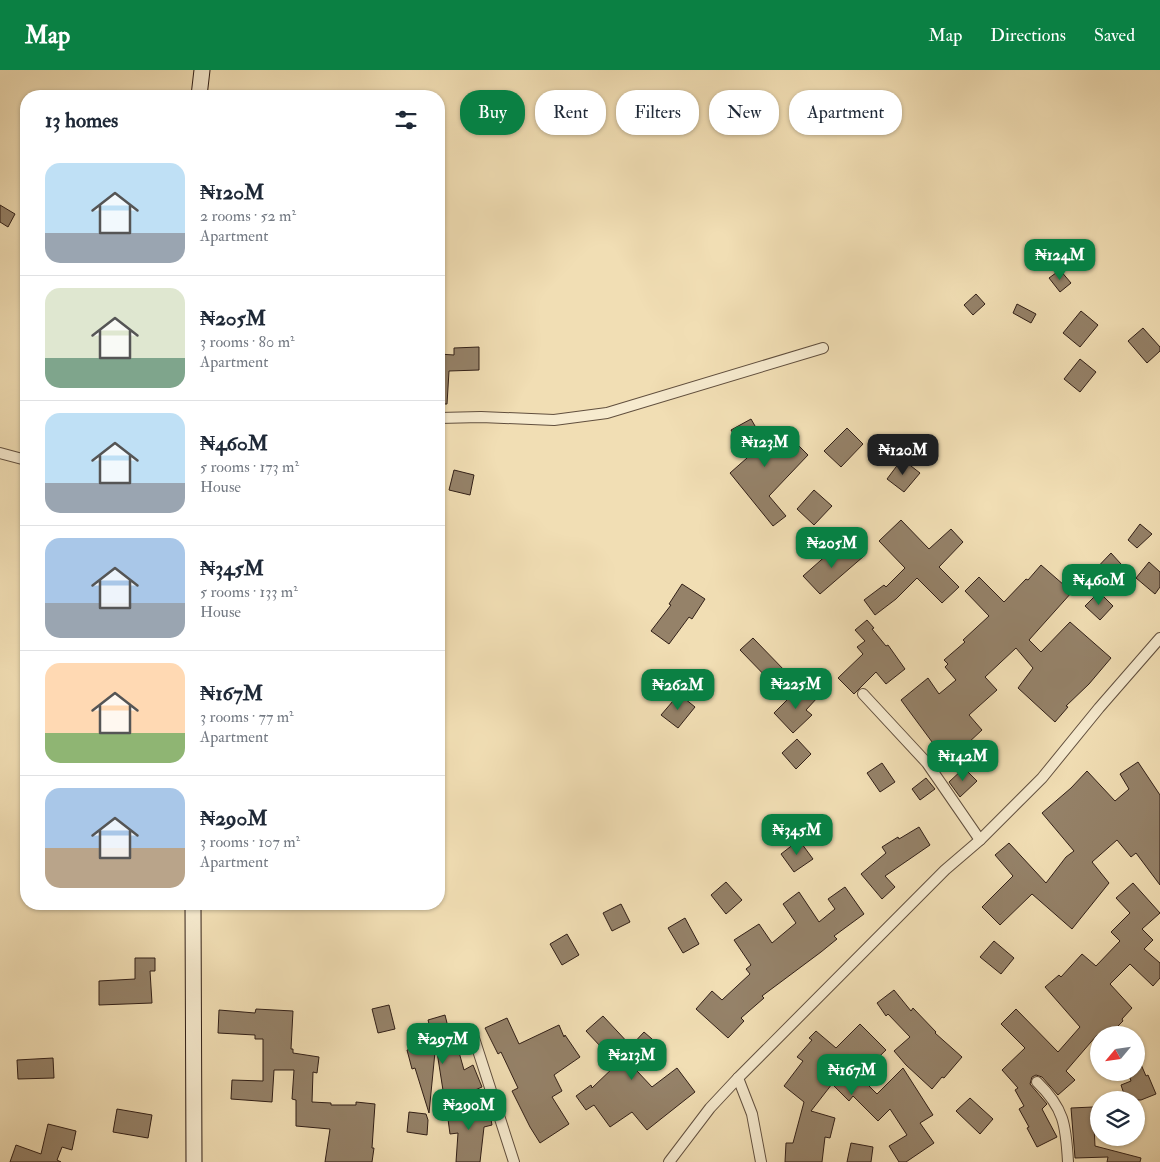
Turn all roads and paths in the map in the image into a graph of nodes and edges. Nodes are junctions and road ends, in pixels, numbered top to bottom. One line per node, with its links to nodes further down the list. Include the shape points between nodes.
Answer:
1 (202, 70): 2 (main road)
2 (200, 90)
3 (823, 348): 4 (street, via 607,413 554,420)
4 (445, 418)
5 (0, 453): 6 (street)
6 (20, 458)
7 (1160, 638): 9 (street, via 1042,778)
8 (863, 694): 9 (street, via 927,763)
9 (980, 840): 12 (street, via 945,870)
10 (193, 910): 14 (main road)
11 (473, 1035): 15 (street)
12 (738, 1078): 16 (street, via 710,1108); 17 (street, via 752,1114)
13 (1037, 1082): 18 (street, via 1050,1094 1061,1114)
14 (194, 1162)
15 (514, 1162)
16 (669, 1162)
17 (761, 1162)
18 (1068, 1162)

